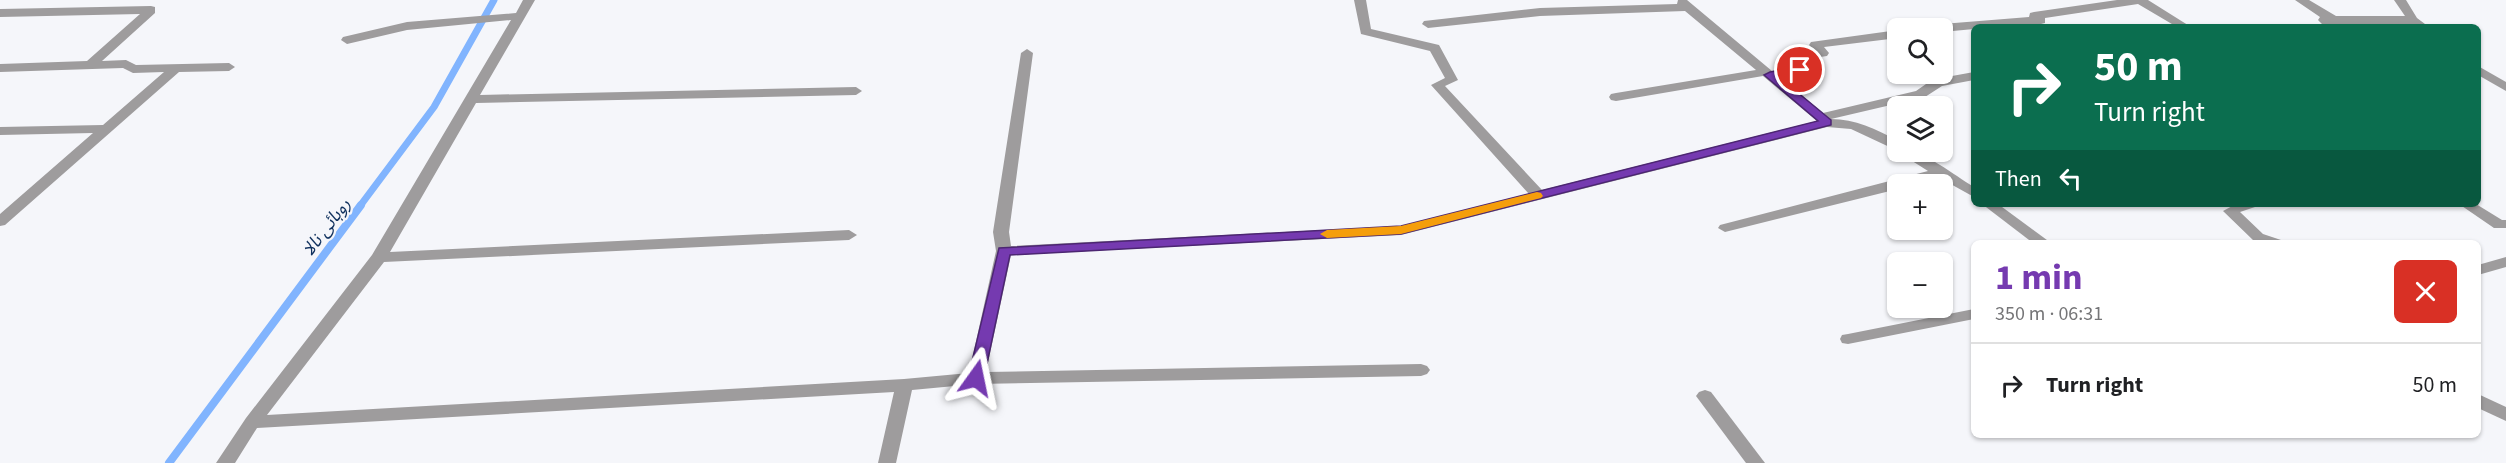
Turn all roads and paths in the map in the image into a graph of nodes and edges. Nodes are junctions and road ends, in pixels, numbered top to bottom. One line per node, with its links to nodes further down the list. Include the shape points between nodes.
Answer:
1 (529, 0): 7 (street)
2 (1360, 0): 38 (street, via 1365,31 1435,48 1452,80 1437,85)
3 (2301, 0): 8 (street)
4 (2400, 0): 9 (street)
5 (1684, 4): 10 (street, via 1540,12); 23 (street)
6 (0, 13): 18 (street, via 152,10)
7 (514, 16): 16 (street, via 407,26); 28 (street)
8 (2333, 23): 9 (street)
9 (2418, 23)
10 (1428, 24)
11 (2045, 24): 12 (street, via 2034,16 2140,0)
12 (2180, 24)
13 (1971, 27): 14 (street)
14 (1953, 28)
15 (1887, 35): 23 (street, via 1815,45 1823,53 1802,56 1800,70)
16 (347, 40)
17 (1027, 53): 48 (street, via 1001,232)
18 (90, 65): 20 (street); 21 (street)
19 (229, 67): 21 (street)
20 (0, 68)
21 (176, 68): 30 (street)
22 (2481, 72): 25 (street)
23 (1768, 74): 27 (street); 29 (street)
24 (1971, 76): 29 (street, via 1951,78 1925,88 1920,94)
25 (2506, 87)
26 (856, 91): 28 (street)
27 (1616, 97)
28 (472, 99): 49 (street)
29 (1824, 120): 32 (street, via 1856,125); 38 (street)
30 (105, 129): 31 (street); 42 (street)
31 (0, 131)
32 (1887, 141)
33 (1923, 162): 34 (street)
34 (1941, 172): 35 (street); 37 (street)
35 (1934, 174)
36 (1887, 188): 44 (street)
37 (1971, 191)
38 (1538, 195): 48 (street, via 1401,230)
39 (1993, 207): 46 (street)
40 (2242, 207): 47 (street, via 2230,212 2258,237)
41 (2471, 207): 43 (street)
42 (0, 222)
43 (2504, 226)
44 (1725, 228)
45 (849, 235): 49 (street)
46 (2039, 240)
47 (2267, 240)
48 (1004, 251): 55 (street)
49 (379, 257): 60 (street)
50 (2506, 262): 51 (street)
51 (2481, 269)
52 (1971, 315): 53 (street)
53 (1848, 339)
54 (1422, 370): 55 (street)
55 (976, 378): 56 (street)
56 (904, 385): 60 (street); 62 (street)
57 (1705, 396): 63 (street)
58 (2481, 402): 59 (street)
59 (2506, 415)
60 (252, 422): 61 (street)
61 (225, 463)
62 (887, 463)
63 (1756, 463)

